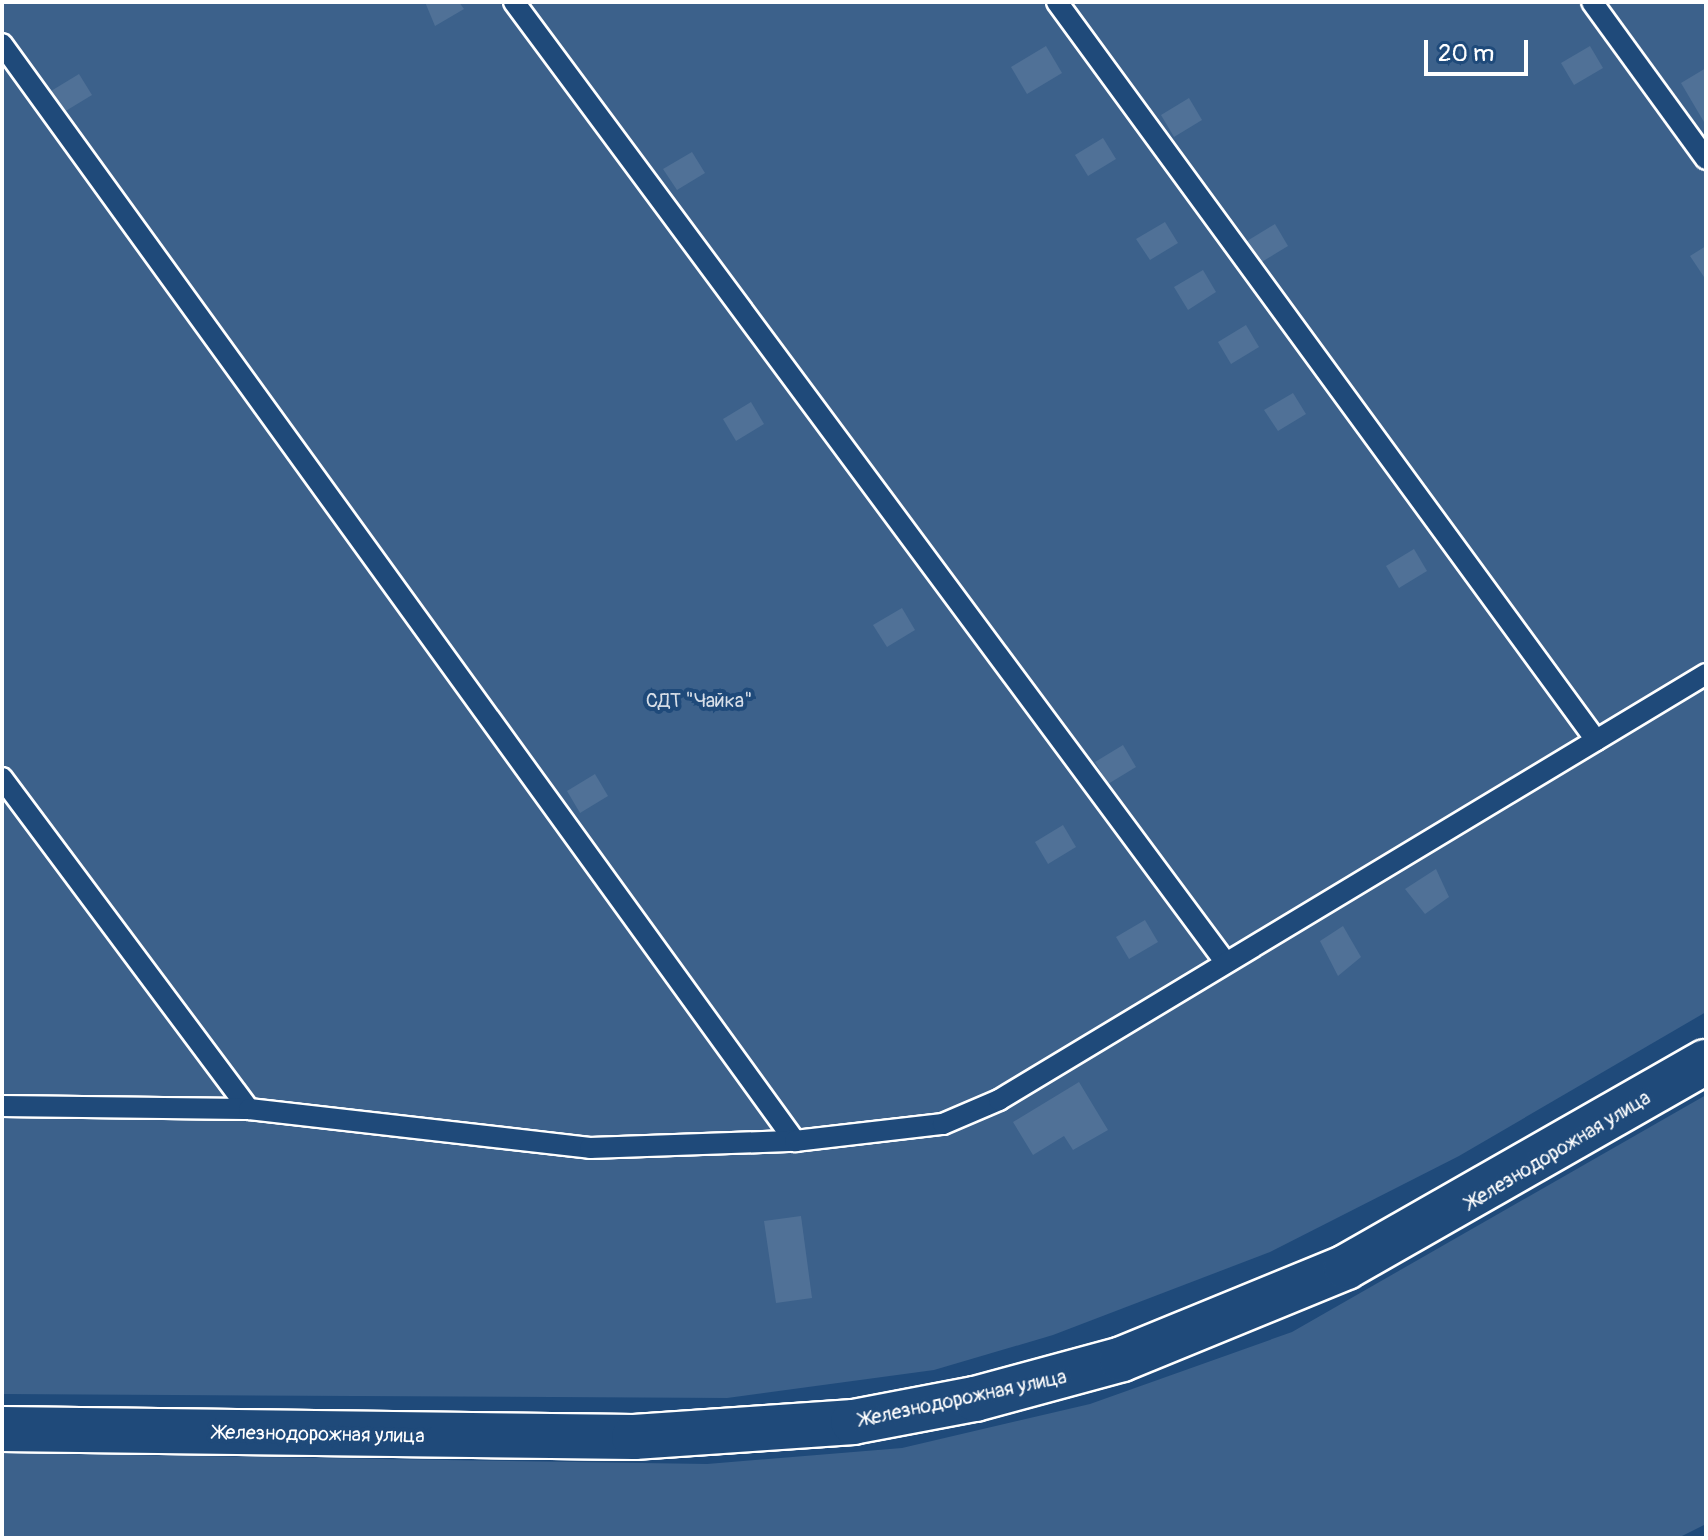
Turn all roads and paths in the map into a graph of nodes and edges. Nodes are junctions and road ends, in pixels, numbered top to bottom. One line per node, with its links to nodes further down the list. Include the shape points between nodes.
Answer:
1 (514, 2): 9 (lane)
2 (1057, 2): 7 (lane)
3 (1592, 2): 5 (lane)
4 (2, 44): 13 (lane)
5 (1706, 159)
6 (1706, 674): 7 (lane)
7 (1596, 740): 9 (lane)
8 (2, 778): 12 (lane)
9 (1224, 960): 13 (lane, via 985,1106 891,1134)
10 (1706, 1062): 14 (main road, Железнодорожная улица, via 1346,1267 1122,1359 950,1404 853,1422 634,1437)
11 (2, 1106): 12 (lane)
12 (249, 1109): 13 (lane, via 576,1147)
13 (795, 1141)
14 (2, 1429)

